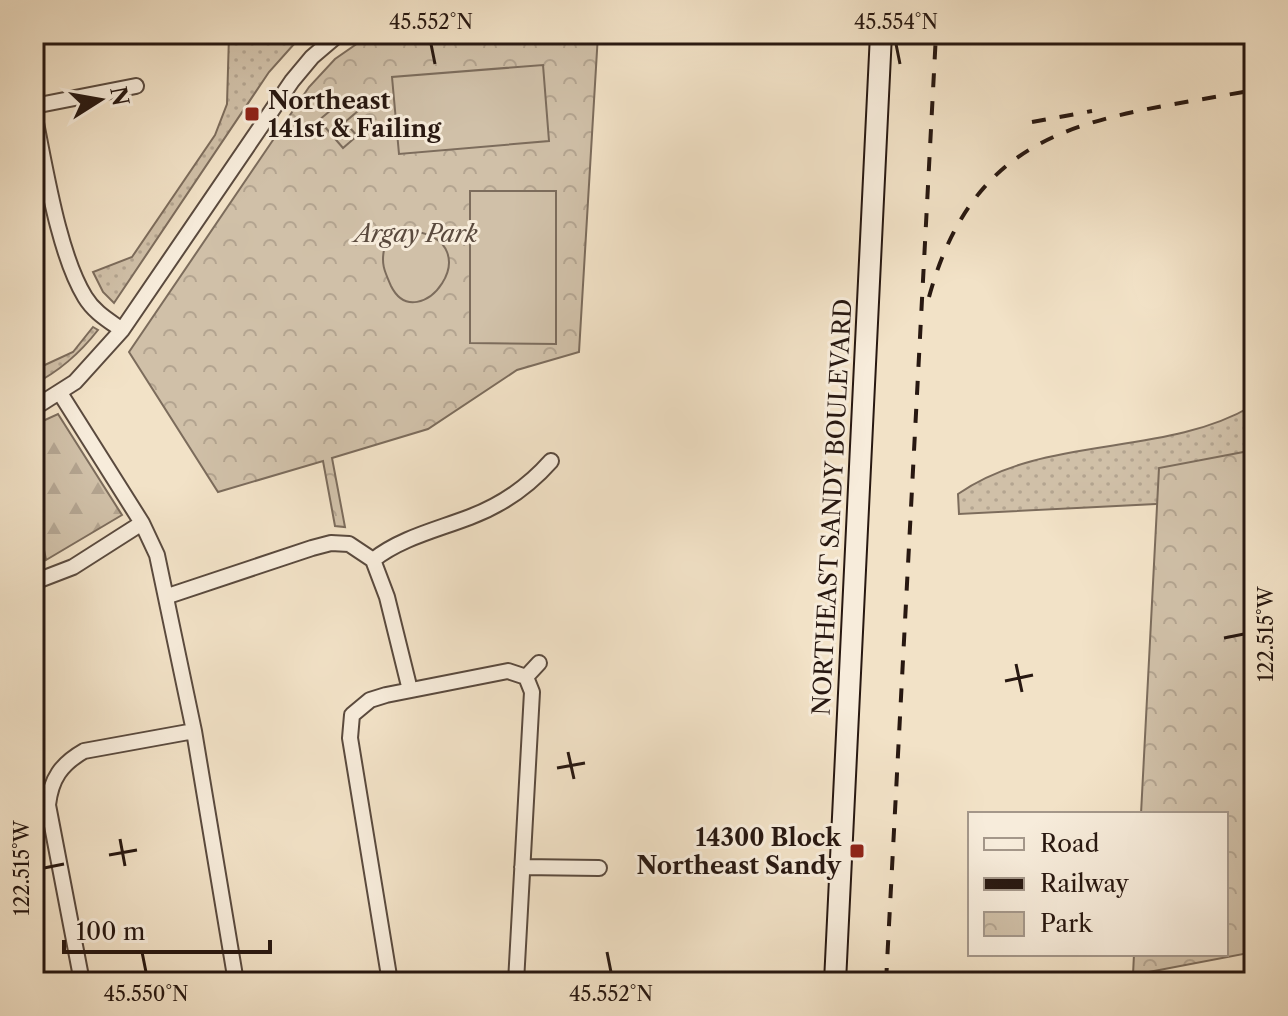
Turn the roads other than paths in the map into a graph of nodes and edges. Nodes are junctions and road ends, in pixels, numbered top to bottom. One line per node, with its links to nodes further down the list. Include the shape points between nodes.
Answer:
1 (339, 34): 6 (street, via 292,81)
2 (881, 34): 24 (main road, NORTHEAST SANDY BOULEVARD)
3 (136, 86): 4 (street)
4 (34, 106)
5 (34, 113): 6 (street, via 56,214 78,282 98,313)
6 (122, 330): 7 (street)
7 (60, 393): 8 (street); 10 (street)
8 (34, 408)
9 (551, 461): 11 (street, via 531,484 505,501 424,532)
10 (142, 523): 12 (street, via 73,567); 13 (street)
11 (373, 560): 13 (street, via 349,544 331,543); 16 (street)
12 (34, 582)
13 (168, 596): 17 (street)
14 (539, 663): 15 (street)
15 (526, 677): 16 (street, via 508,671); 18 (street, via 532,692)
16 (410, 690): 22 (street, via 370,700 352,715 350,724)
17 (194, 731): 20 (street, via 84,751 53,767 48,805); 21 (street)
18 (522, 867): 19 (street); 23 (street)
19 (599, 868)
20 (82, 982)
21 (236, 982)
22 (390, 982)
23 (516, 982)
24 (835, 982)

